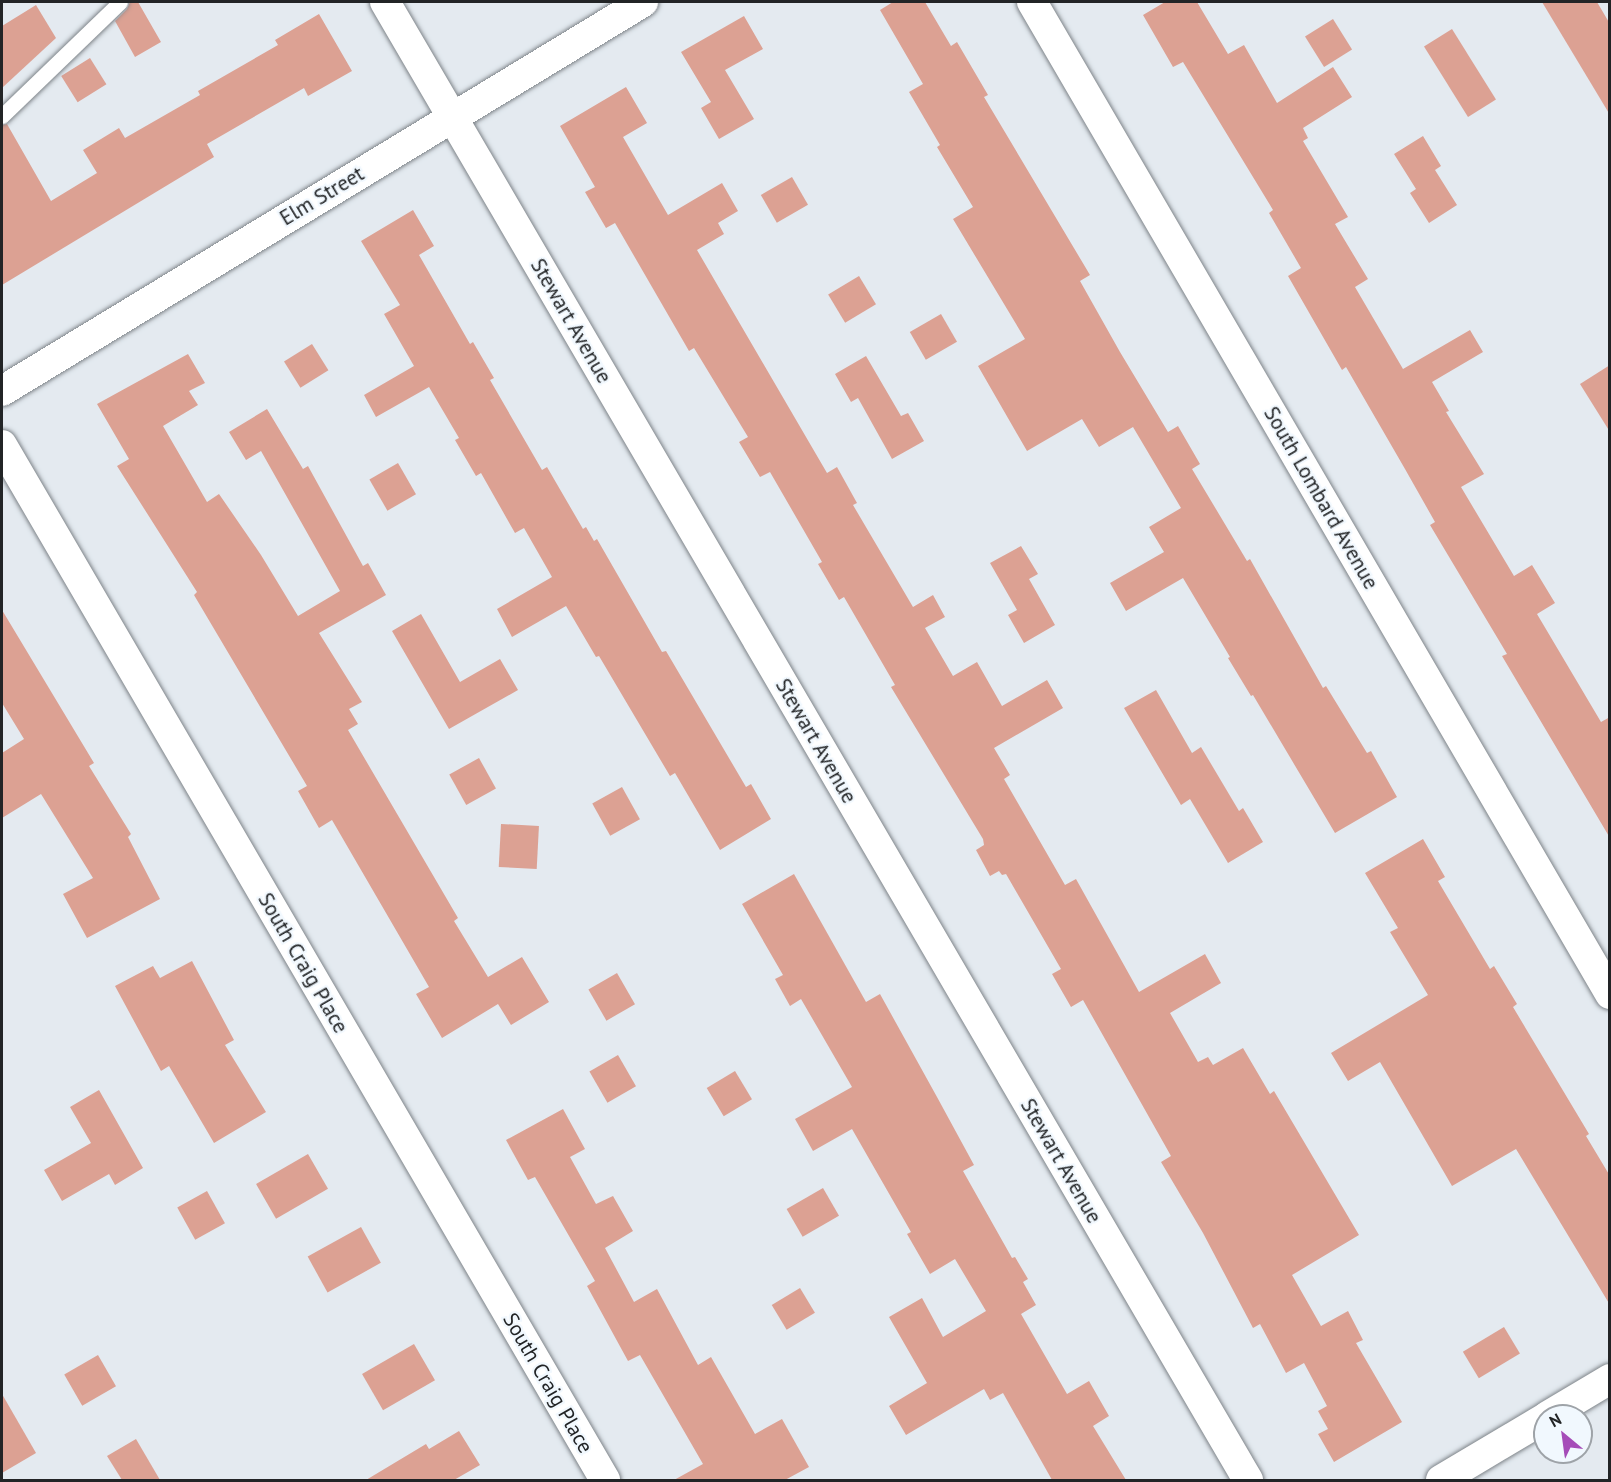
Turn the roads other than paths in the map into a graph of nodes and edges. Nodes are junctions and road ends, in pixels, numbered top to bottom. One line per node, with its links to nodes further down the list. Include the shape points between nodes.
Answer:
1 (120, 2): 5 (lane)
2 (385, 2): 6 (street, Stewart Avenue)
3 (643, 2): 6 (street, Elm Street)
4 (1032, 2): 9 (street, South Lombard Avenue)
5 (2, 116)
6 (452, 117): 7 (street, Elm Street); 14 (street, Stewart Avenue)
7 (2, 391)
8 (2, 445): 13 (street, South Craig Place)
9 (1610, 994)
10 (1610, 1379): 11 (street)
11 (1569, 1404)
12 (1533, 1425): 15 (street)
13 (605, 1480)
14 (1248, 1480)
15 (1441, 1480)

